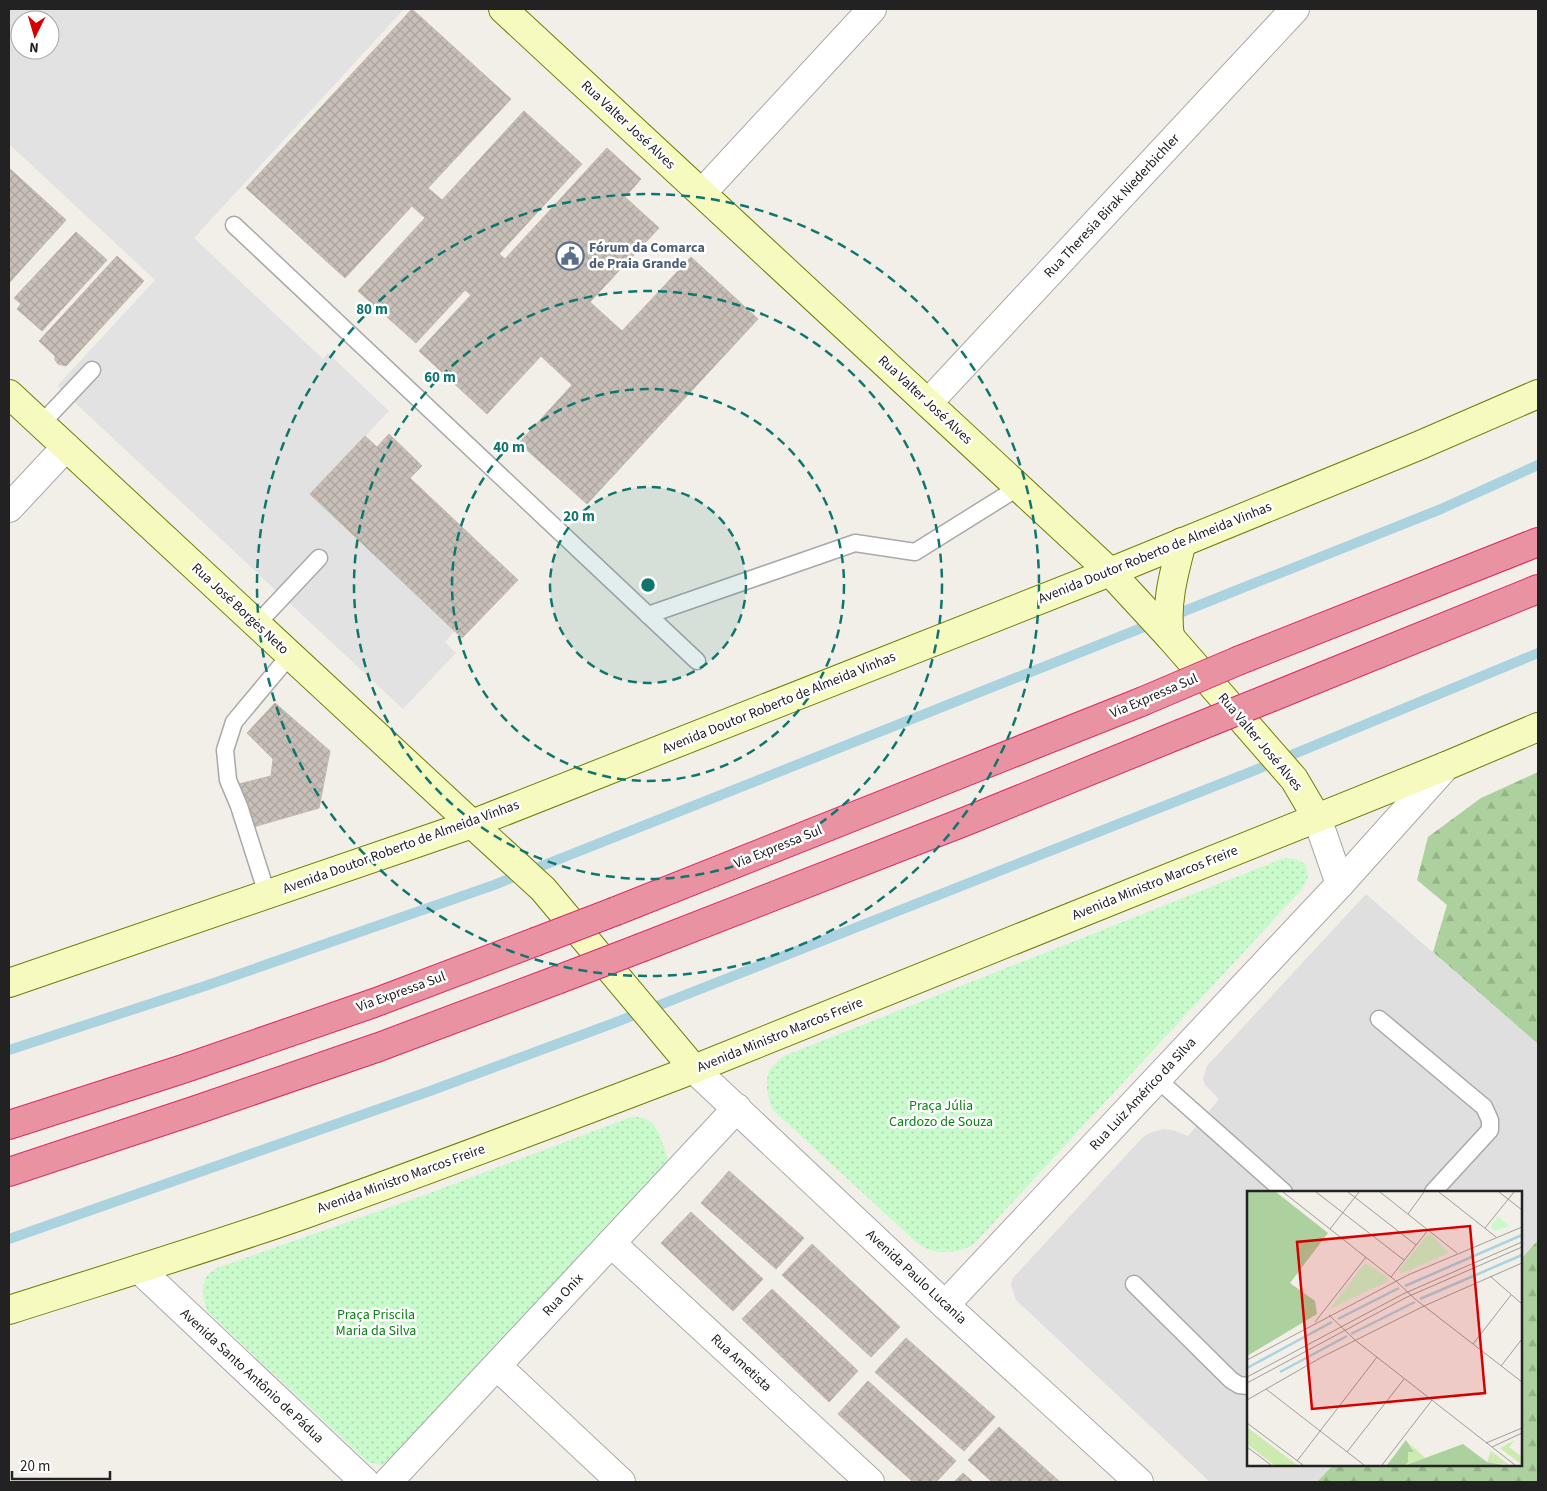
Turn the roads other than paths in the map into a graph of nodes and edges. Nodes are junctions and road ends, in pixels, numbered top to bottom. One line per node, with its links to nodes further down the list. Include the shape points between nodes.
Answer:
1 (503, 9): 4 (main road, Rua Valter José Alves)
2 (872, 9): 4 (street)
3 (1295, 9): 9 (street, Rua Theresia Birak Niederbichler)
4 (702, 193): 9 (main road, Rua Valter José Alves)
5 (234, 225): 20 (lane)
6 (92, 370): 10 (lane)
7 (9, 394): 10 (main road, Rua José Borges Neto)
8 (1538, 394): 14 (main road, Avenida Doutor Roberto de Almeida Vinhas)
9 (928, 403): 12 (main road, Rua Valter José Alves)
10 (41, 424): 11 (main road, Rua José Borges Neto)
11 (66, 447): 13 (street); 21 (main road, Rua José Borges Neto)
12 (1019, 487): 17 (main road, Rua Valter José Alves); 20 (lane, via 915,552 856,543)
13 (9, 508)
14 (1182, 542): 17 (main road, Avenida Doutor Roberto de Almeida Vinhas); 19 (main road, via 1171,581)
15 (1538, 542): 35 (highway, Via Expressa Sul, bridge, via 535,942 374,1003)
16 (319, 558): 21 (lane)
17 (1110, 572): 19 (main road, Rua Valter José Alves); 27 (main road, Avenida Doutor Roberto de Almeida Vinhas)
18 (1538, 588): 36 (highway, bridge, via 969,820 557,980 379,1047)
19 (1158, 608): 26 (main road, Rua Valter José Alves, via 1168,633 1279,761 1302,791)
20 (648, 615): 23 (lane)
21 (257, 624): 22 (main road, Rua José Borges Neto)
22 (290, 655): 27 (main road, Rua José Borges Neto); 29 (lane, via 234,722 225,750 228,780)
23 (697, 661)
24 (1538, 727): 25 (main road, Avenida Ministro Marcos Freire)
25 (1446, 766): 26 (main road, Avenida Ministro Marcos Freire); 28 (street, Rua Luiz Américo da Silva)
26 (1316, 818): 28 (street); 32 (main road, Avenida Ministro Marcos Freire)
27 (472, 824): 29 (main road, Avenida Doutor Roberto de Almeida Vinhas); 32 (main road, Rua José Borges Neto, via 543,889)
28 (1340, 884): 33 (street, Rua Luiz Américo da Silva)
29 (267, 894): 30 (main road, Avenida Doutor Roberto de Almeida Vinhas)
30 (9, 983)
31 (1379, 1019): 38 (lane, via 1484,1107 1490,1120 1490,1130)
32 (694, 1069): 34 (street, Avenida Paulo Lucania); 40 (main road, Avenida Ministro Marcos Freire, via 444,1164)
33 (1157, 1079): 37 (lane); 42 (street, Rua Luiz Américo da Silva)
34 (737, 1108): 39 (street, Rua Onix); 42 (street, Avenida Paulo Lucania)
35 (9, 1125)
36 (9, 1172)
37 (1283, 1191)
38 (1434, 1191)
39 (611, 1243): 44 (street, Rua Onix); 49 (street, Rua Ametista)
40 (139, 1269): 43 (main road, Avenida Ministro Marcos Freire); 46 (street, Avenida Santo Antônio de Pádua)
41 (1134, 1284): 45 (lane, via 1231,1380)
42 (945, 1305): 50 (street, Avenida Paulo Lucania)
43 (9, 1310)
44 (497, 1366): 47 (street, Rua Onix); 48 (street)
45 (1247, 1386)
46 (365, 1482)
47 (388, 1482)
48 (621, 1482)
49 (870, 1482)
50 (1139, 1482)

